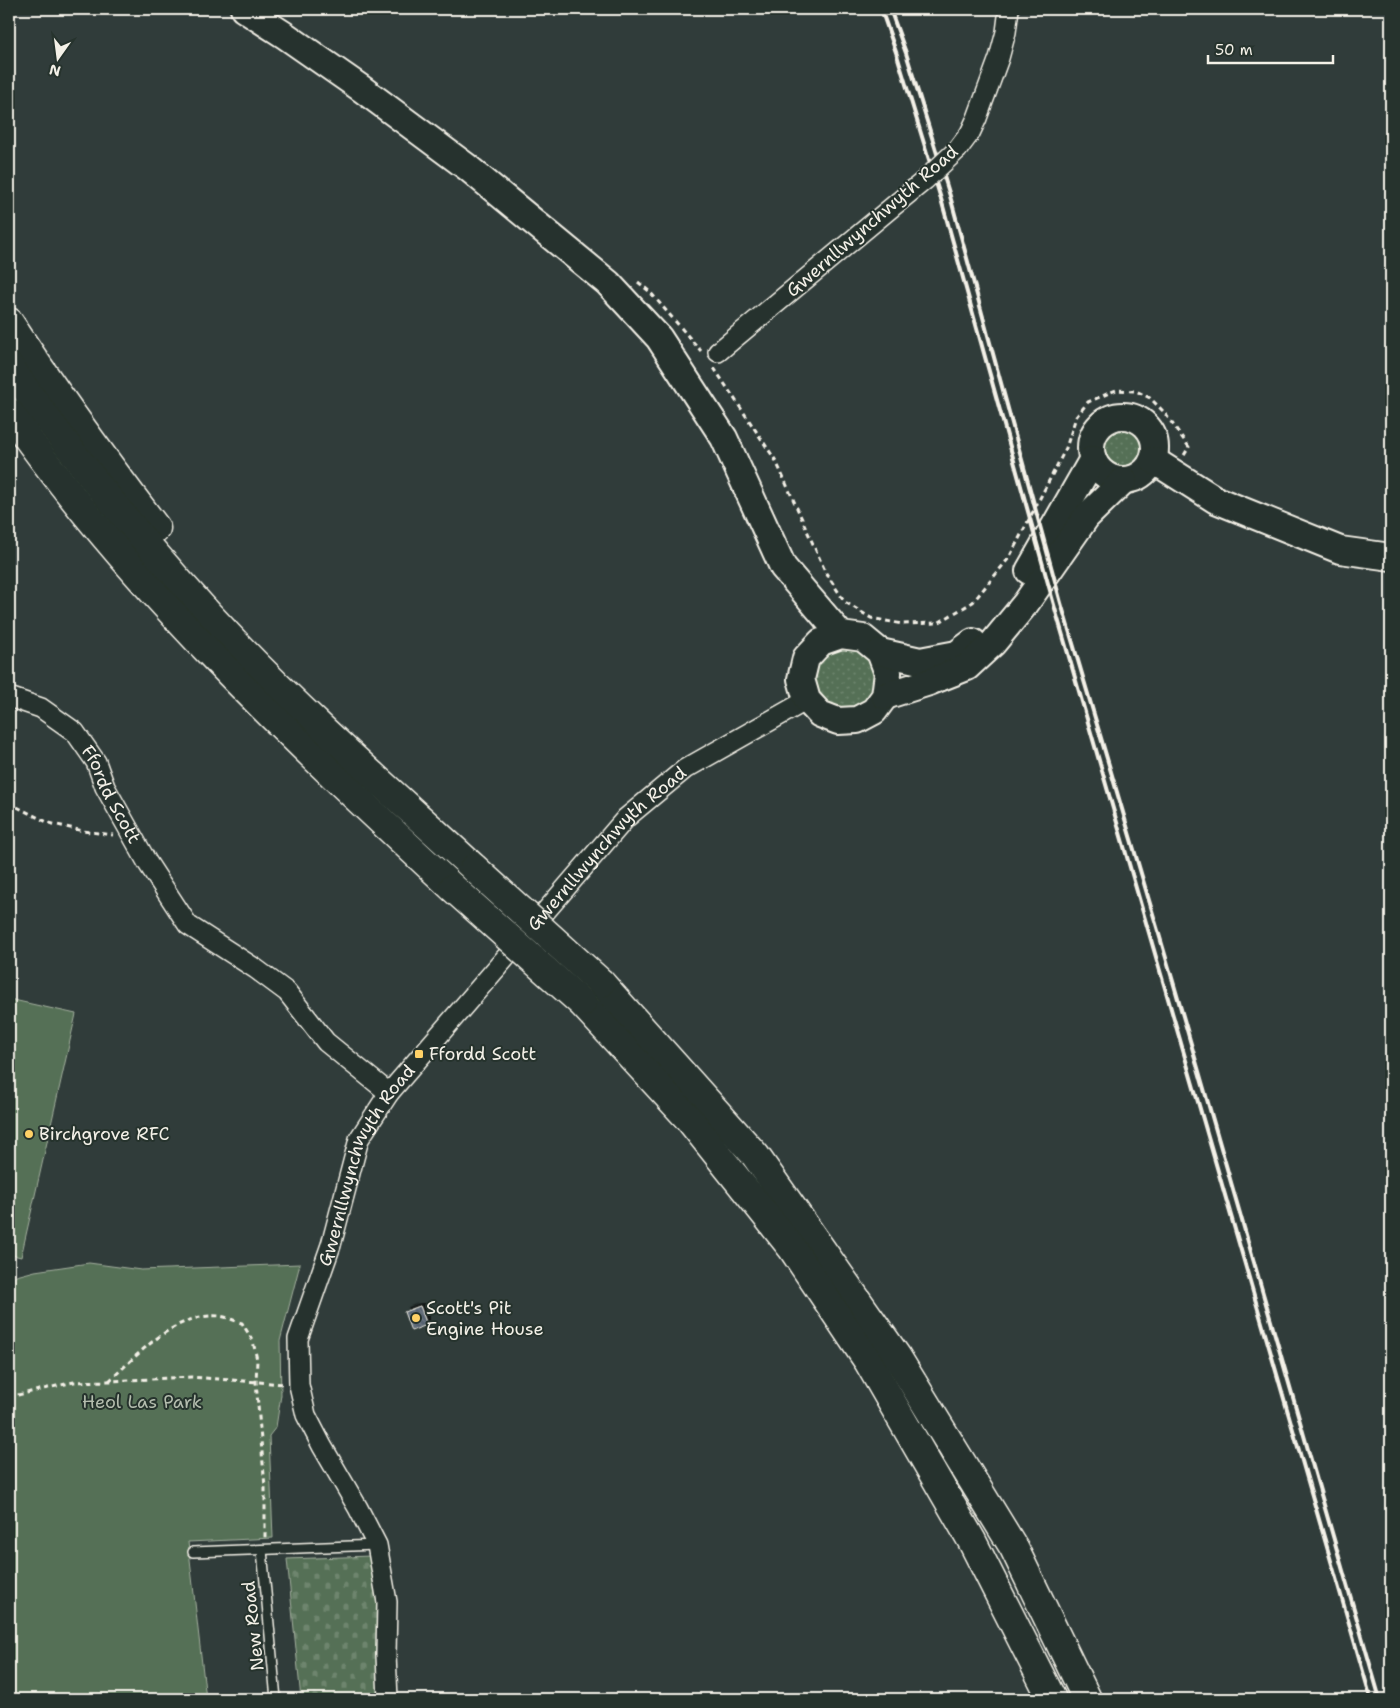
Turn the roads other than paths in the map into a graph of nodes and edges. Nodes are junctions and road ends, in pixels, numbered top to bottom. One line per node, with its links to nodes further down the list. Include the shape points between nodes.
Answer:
1 (244, 9): 13 (main road, via 362,89 467,167 608,283 659,338 724,438 783,566)
2 (1009, 9): 4 (street, Gwernllwynchwyth Road, bridge, via 999,58 977,118 958,149)
3 (9, 322): 18 (highway, via 92,443 239,633)
4 (718, 352)
5 (9, 366): 18 (highway, via 100,490 159,558 239,647)
6 (9, 412): 11 (highway)
7 (9, 431): 11 (highway)
8 (1093, 459): 9 (main road, via 1091,448 1097,429 1114,417 1124,416 1138,421 1150,431); 10 (main road, via 1106,476); 14 (main road, via 1015,596 980,637 957,654 920,661)
9 (1163, 466): 10 (main road, via 1147,469); 12 (main road, via 1216,500 1340,550)
10 (1124, 480): 15 (main road, via 1086,517 1026,603 993,643 967,667)
11 (80, 507): 25 (highway, bridge, via 127,562 282,727 453,888 582,1003 690,1120 792,1248 868,1361 972,1541)
12 (1391, 557)
13 (841, 635): 14 (main road, via 863,638); 17 (main road, via 821,642 806,658 801,679)
14 (880, 652): 15 (main road, via 888,673)
15 (885, 696): 17 (main road, via 874,711 857,720 838,721 820,714)
16 (9, 697): 19 (street, Ffordd Scott, via 41,708 75,732 96,762 121,832 147,862 188,924 287,992 326,1042)
17 (807, 700): 19 (street, Gwernllwynchwyth Road, via 685,769 626,818)
18 (370, 772): 26 (highway, bridge, via 601,983 755,1155 897,1357 1014,1548)
19 (389, 1093): 20 (street, Gwernllwynchwyth Road, via 359,1139 331,1245 298,1339 299,1385 306,1415)
20 (377, 1545): 21 (lane); 24 (street, Gwernllwynchwyth Road, via 387,1602)
21 (264, 1550): 22 (lane); 23 (lane, New Road)
22 (193, 1552)
23 (276, 1699)
24 (388, 1699)
25 (1052, 1699)
26 (1087, 1699)

